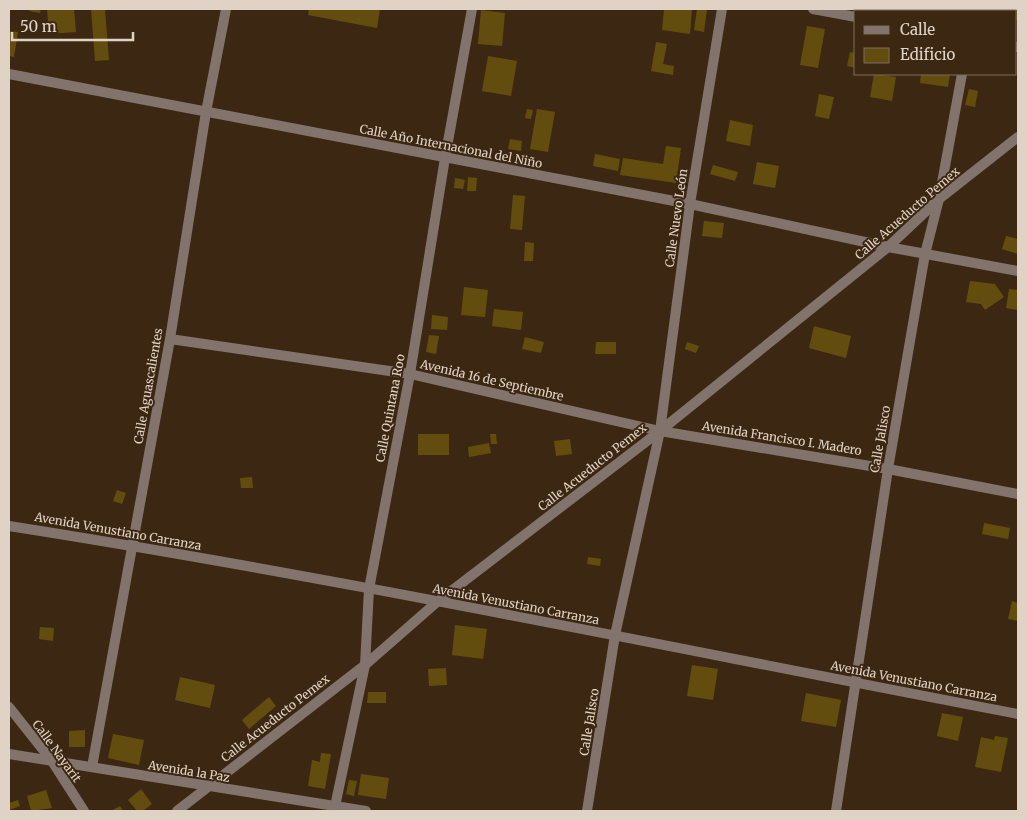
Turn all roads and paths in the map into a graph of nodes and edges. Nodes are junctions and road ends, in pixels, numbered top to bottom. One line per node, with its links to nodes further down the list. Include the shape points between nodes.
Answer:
1 (226, 9): 8 (street, Calle Aguascalientes)
2 (472, 9): 10 (street, Calle Quintana Roo)
3 (722, 9): 12 (street, Calle Nuevo León)
4 (813, 9): 5 (street)
5 (854, 17)
6 (9, 74): 8 (street, Calle Año Internacional del Niño)
7 (962, 75): 11 (street, Calle Jalisco)
8 (206, 112): 10 (street, Calle Año Internacional del Niño); 16 (street, Calle Aguascalientes)
9 (1018, 137): 11 (street, Calle Acueducto Pemex)
10 (445, 158): 12 (street, Calle Año Internacional del Niño); 17 (street, Calle Quintana Roo)
11 (939, 199): 13 (street, Calle Acueducto Pemex); 14 (street, Calle Jalisco)
12 (690, 204): 13 (street, Calle Año Internacional del Niño); 18 (street, Calle Nuevo León)
13 (888, 247): 14 (street, Calle Año Internacional del Niño); 18 (street, Calle Acueducto Pemex)
14 (926, 254): 15 (street, Calle Año Internacional del Niño); 19 (street, Calle Jalisco)
15 (1018, 271)
16 (170, 339): 17 (street, Avenida 16 de Septiembre); 22 (street, Calle Aguascalientes)
17 (410, 374): 18 (street, Avenida 16 de Septiembre); 23 (street, Calle Quintana Roo)
18 (660, 431): 19 (street, Avenida Francisco I. Madero); 24 (street, Calle Acueducto Pemex); 25 (street, Calle Jalisco)
19 (888, 469): 20 (street, Avenida Francisco I. Madero); 27 (street, Calle Jalisco)
20 (1018, 494)
21 (9, 526): 22 (street, Avenida Venustiano Carranza)
22 (133, 546): 23 (street, Avenida Venustiano Carranza); 32 (street, Calle Aguascalientes)
23 (369, 589): 24 (street, Avenida Venustiano Carranza); 26 (street, Calle Quintana Roo)
24 (437, 602): 25 (street, Avenida Venustiano Carranza); 26 (street, Calle Acueducto Pemex)
25 (616, 635): 27 (street, Avenida Venustiano Carranza); 38 (street, Calle Jalisco)
26 (364, 665): 33 (street, Calle Acueducto Pemex); 34 (street, Calle Quintana Roo)
27 (857, 683): 29 (street, Avenida Venustiano Carranza); 39 (street, Calle Jalisco)
28 (9, 707): 31 (street, Calle Nayarit)
29 (1018, 714)
30 (9, 754): 31 (street, Avenida la Paz)
31 (52, 761): 32 (street, Avenida la Paz); 35 (street, Calle Nayarit)
32 (92, 767): 33 (street, Avenida la Paz)
33 (206, 787): 34 (street, Avenida la Paz); 36 (street, Calle Acueducto Pemex)
34 (334, 808): 37 (street, Avenida la Paz)
35 (84, 811)
36 (177, 811)
37 (366, 811)
38 (587, 811)
39 (836, 811)

